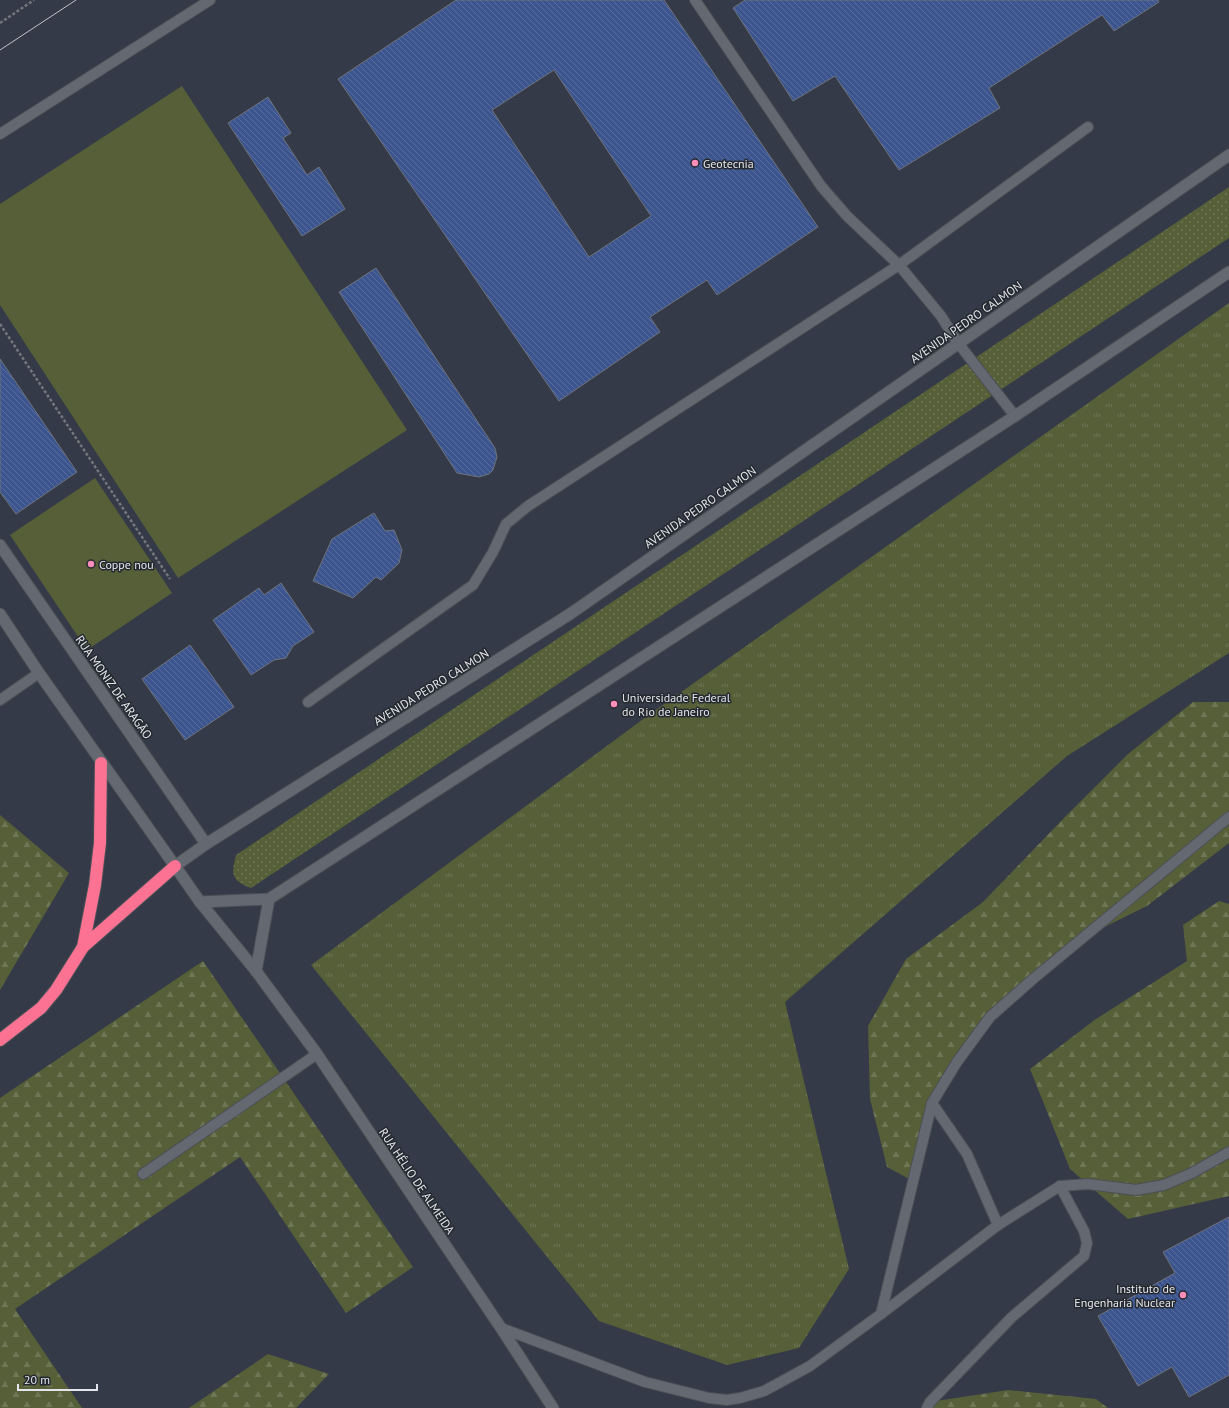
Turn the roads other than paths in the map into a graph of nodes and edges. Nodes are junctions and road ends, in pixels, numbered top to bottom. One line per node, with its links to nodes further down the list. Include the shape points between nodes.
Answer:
1 (210, 0): 4 (lane)
2 (695, 0): 6 (lane, via 821,186 847,216)
3 (1088, 127): 6 (lane)
4 (0, 134)
5 (1229, 154): 8 (street, AVENIDA PEDRO CALMON)
6 (899, 265): 8 (lane); 14 (lane, via 528,506 506,524 473,585)
7 (1229, 272): 9 (street)
8 (958, 343): 9 (lane); 17 (street, AVENIDA PEDRO CALMON, via 570,614)
9 (1015, 416): 19 (street)
10 (0, 544): 17 (street, RUA MONIZ DE ARAGÃO)
11 (0, 614): 12 (street)
12 (39, 673): 13 (lane); 15 (street)
13 (0, 700)
14 (308, 702)
15 (101, 763): 18 (street); 21 (highway, via 100,843 95,886)
16 (1229, 817): 25 (lane, via 990,1017 957,1062)
17 (206, 844): 18 (street, AVENIDA PEDRO CALMON)
18 (175, 866): 20 (street, RUA HÉLIO DE ALMEIDA); 21 (highway)
19 (269, 899): 20 (street); 22 (street)
20 (200, 902): 22 (street, RUA HÉLIO DE ALMEIDA)
21 (83, 946): 23 (highway, via 56,990 41,1008)
22 (256, 971): 24 (street, RUA HÉLIO DE ALMEIDA)
23 (0, 1040)
24 (316, 1054): 27 (lane); 31 (street, RUA HÉLIO DE ALMEIDA)
25 (932, 1103): 29 (lane, via 967,1154); 30 (lane)
26 (1229, 1152): 28 (lane, via 1164,1185 1136,1190 1088,1184)
27 (143, 1174)
28 (1060, 1186): 29 (lane); 33 (lane, via 1084,1231 1087,1243 1084,1256 1012,1316)
29 (998, 1225): 30 (lane)
30 (881, 1314): 31 (lane, via 810,1366 764,1392 727,1400 645,1382)
31 (501, 1328): 32 (street, RUA HÉLIO DE ALMEIDA)
32 (553, 1408)
33 (927, 1408)

